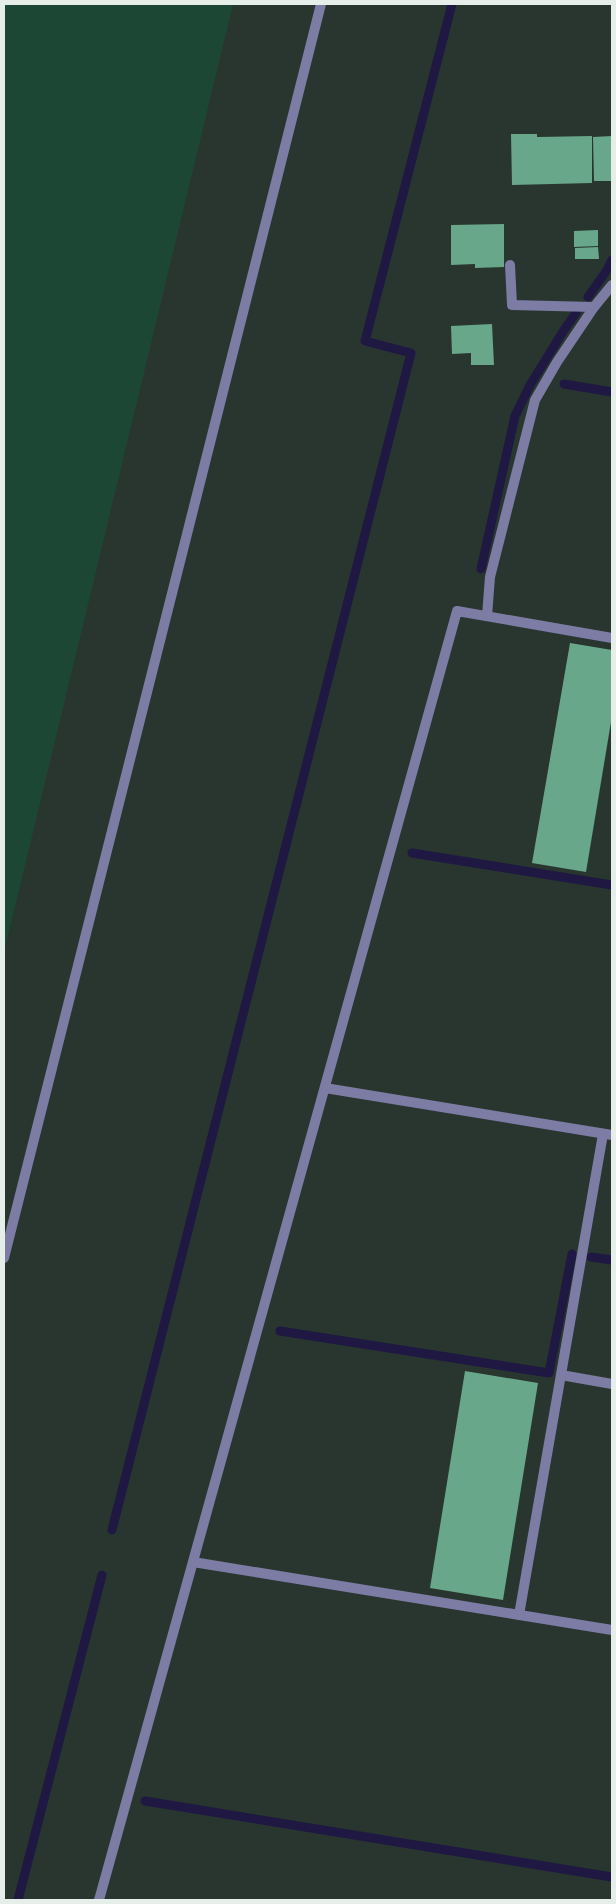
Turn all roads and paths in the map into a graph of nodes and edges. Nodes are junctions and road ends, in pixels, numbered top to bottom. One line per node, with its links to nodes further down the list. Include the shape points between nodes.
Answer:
1 (321, 4): 9 (street)
2 (510, 265): 4 (street, via 512,305)
3 (612, 285): 4 (street)
4 (594, 307): 5 (street, via 556,362 535,400 490,577)
5 (487, 616): 6 (street); 7 (street, via 457,611)
6 (612, 638)
7 (325, 1088): 8 (street); 12 (street)
8 (608, 1135): 10 (street)
9 (4, 1258)
10 (561, 1375): 11 (street); 13 (street)
11 (612, 1384)
12 (193, 1562): 13 (street); 15 (street)
13 (519, 1615): 14 (street)
14 (612, 1630)
15 (99, 1900)

